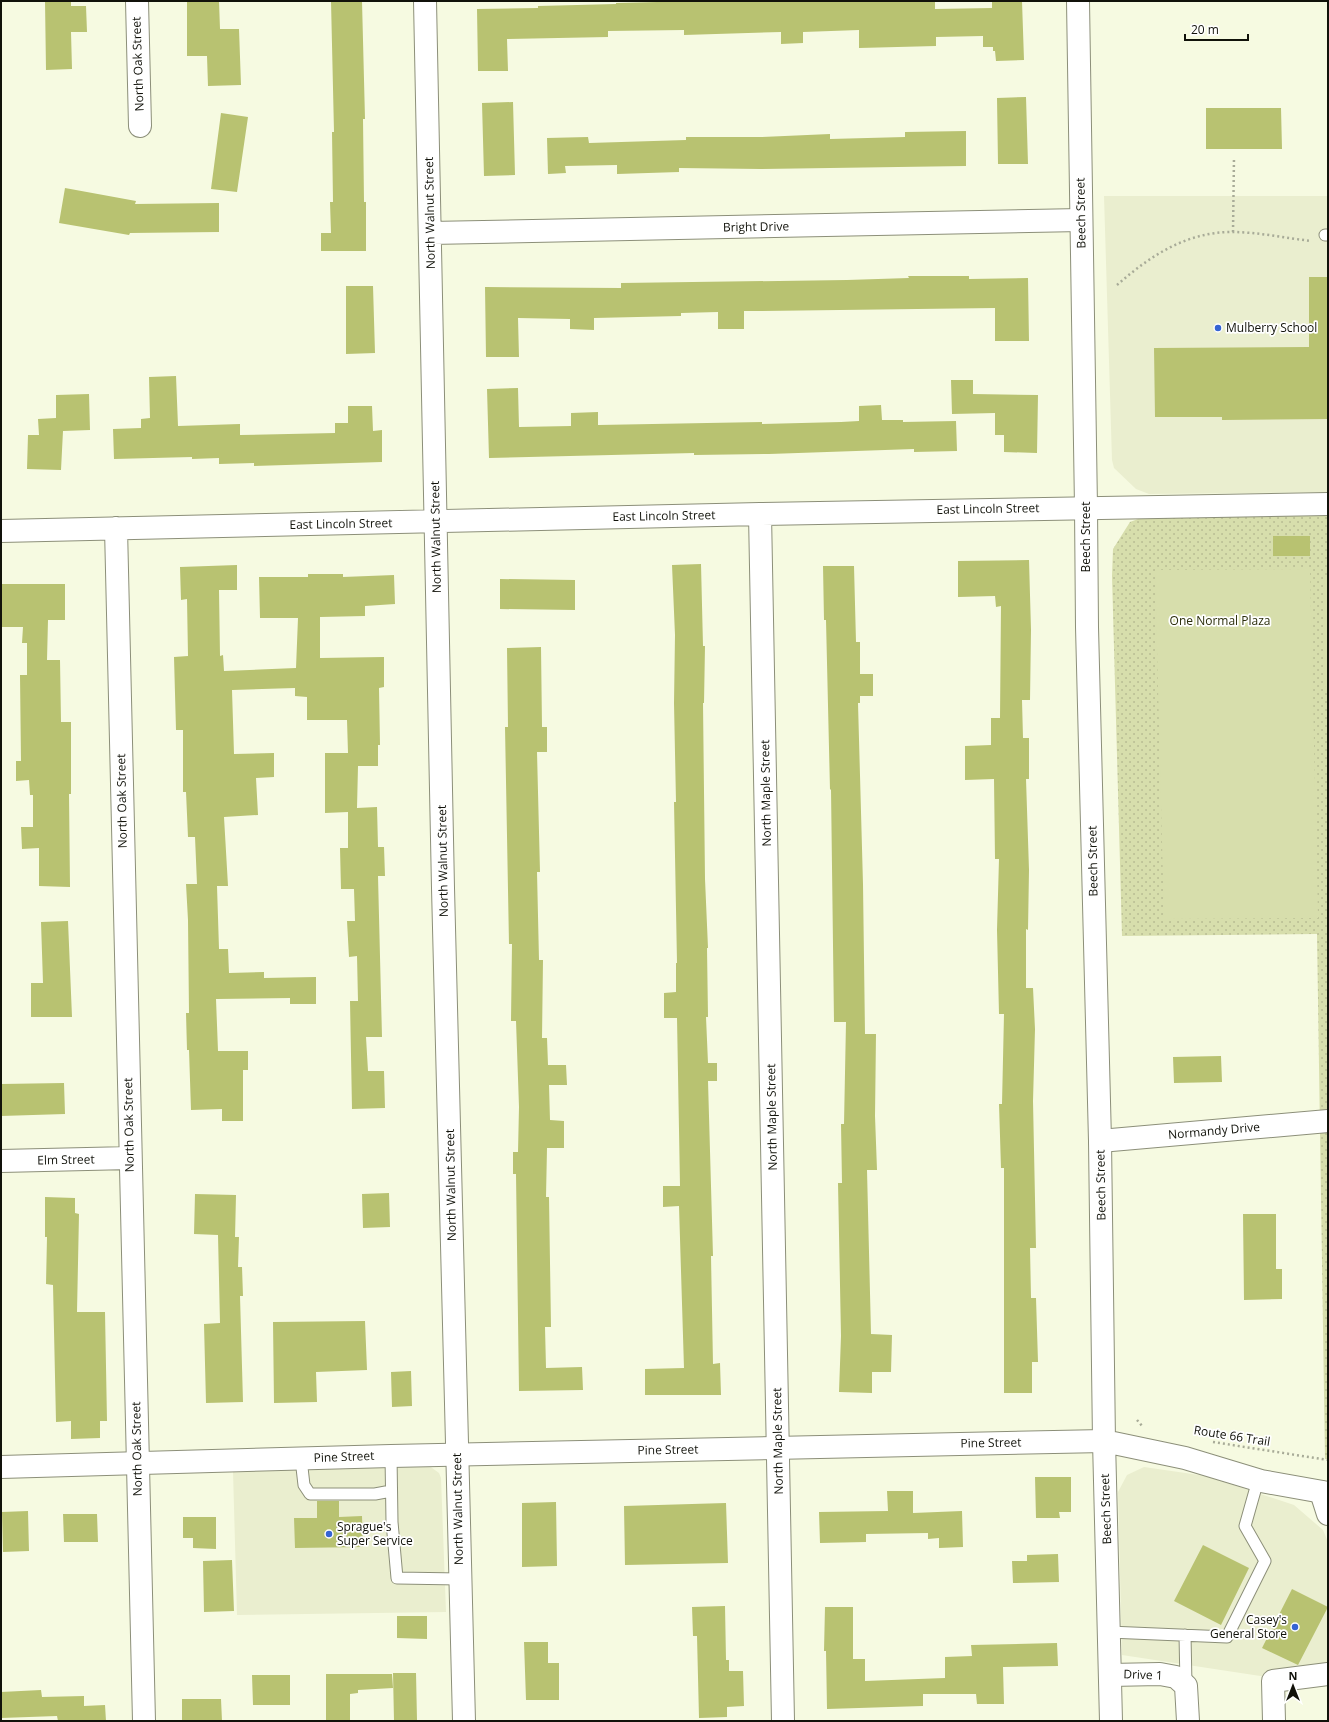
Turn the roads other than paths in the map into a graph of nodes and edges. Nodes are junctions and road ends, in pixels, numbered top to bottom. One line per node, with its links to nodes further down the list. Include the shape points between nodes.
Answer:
1 (136, 1): 4 (street, North Oak Street)
2 (425, 1): 6 (street, North Walnut Street)
3 (1078, 1): 5 (street, Beech Street)
4 (140, 126)
5 (1081, 220): 6 (street, Bright Drive); 8 (street, Beech Street)
6 (430, 233): 10 (street, North Walnut Street)
7 (1328, 504): 8 (street, East Lincoln Street)
8 (1086, 507): 9 (street, East Lincoln Street); 14 (street, Beech Street)
9 (760, 514): 10 (street, East Lincoln Street); 18 (street, North Maple Street)
10 (436, 521): 11 (street, East Lincoln Street); 19 (street, North Walnut Street)
11 (116, 528): 12 (street, East Lincoln Street); 15 (street, North Oak Street)
12 (1, 531)
13 (1328, 1121): 14 (street, Normandy Drive)
14 (1100, 1141): 17 (street, Beech Street)
15 (130, 1158): 16 (street, Elm Street); 22 (street, North Oak Street)
16 (1, 1161)
17 (1104, 1441): 18 (street, Pine Street); 24 (street, Pine Street, via 1185,1458); 29 (street, Beech Street)
18 (778, 1448): 19 (street, Pine Street); 36 (street, North Maple Street)
19 (456, 1455): 20 (street, Pine Street); 28 (street, North Walnut Street)
20 (391, 1456): 21 (street, Pine Street); 25 (lane)
21 (301, 1459): 22 (street, Pine Street); 25 (lane, via 304,1485 310,1494 375,1494)
22 (137, 1462): 23 (street, Pine Street); 34 (street, North Oak Street)
23 (1, 1467)
24 (1258, 1480): 26 (street, Pine Street); 30 (lane, via 1245,1526 1265,1561 1227,1637)
25 (391, 1491): 28 (lane, via 397,1578)
26 (1325, 1493): 27 (street)
27 (1328, 1514)
28 (460, 1579): 35 (street, North Walnut Street)
29 (1109, 1632): 30 (lane); 32 (street, Beech Street)
30 (1185, 1635): 33 (lane)
31 (1328, 1674): 39 (street, via 1272,1681)
32 (1110, 1675): 33 (street, Drive 1, via 1160,1674 1176,1677); 37 (street, Beech Street)
33 (1186, 1686): 38 (street)
34 (144, 1721)
35 (464, 1721)
36 (783, 1721)
37 (1111, 1721)
38 (1188, 1721)
39 (1274, 1721)

